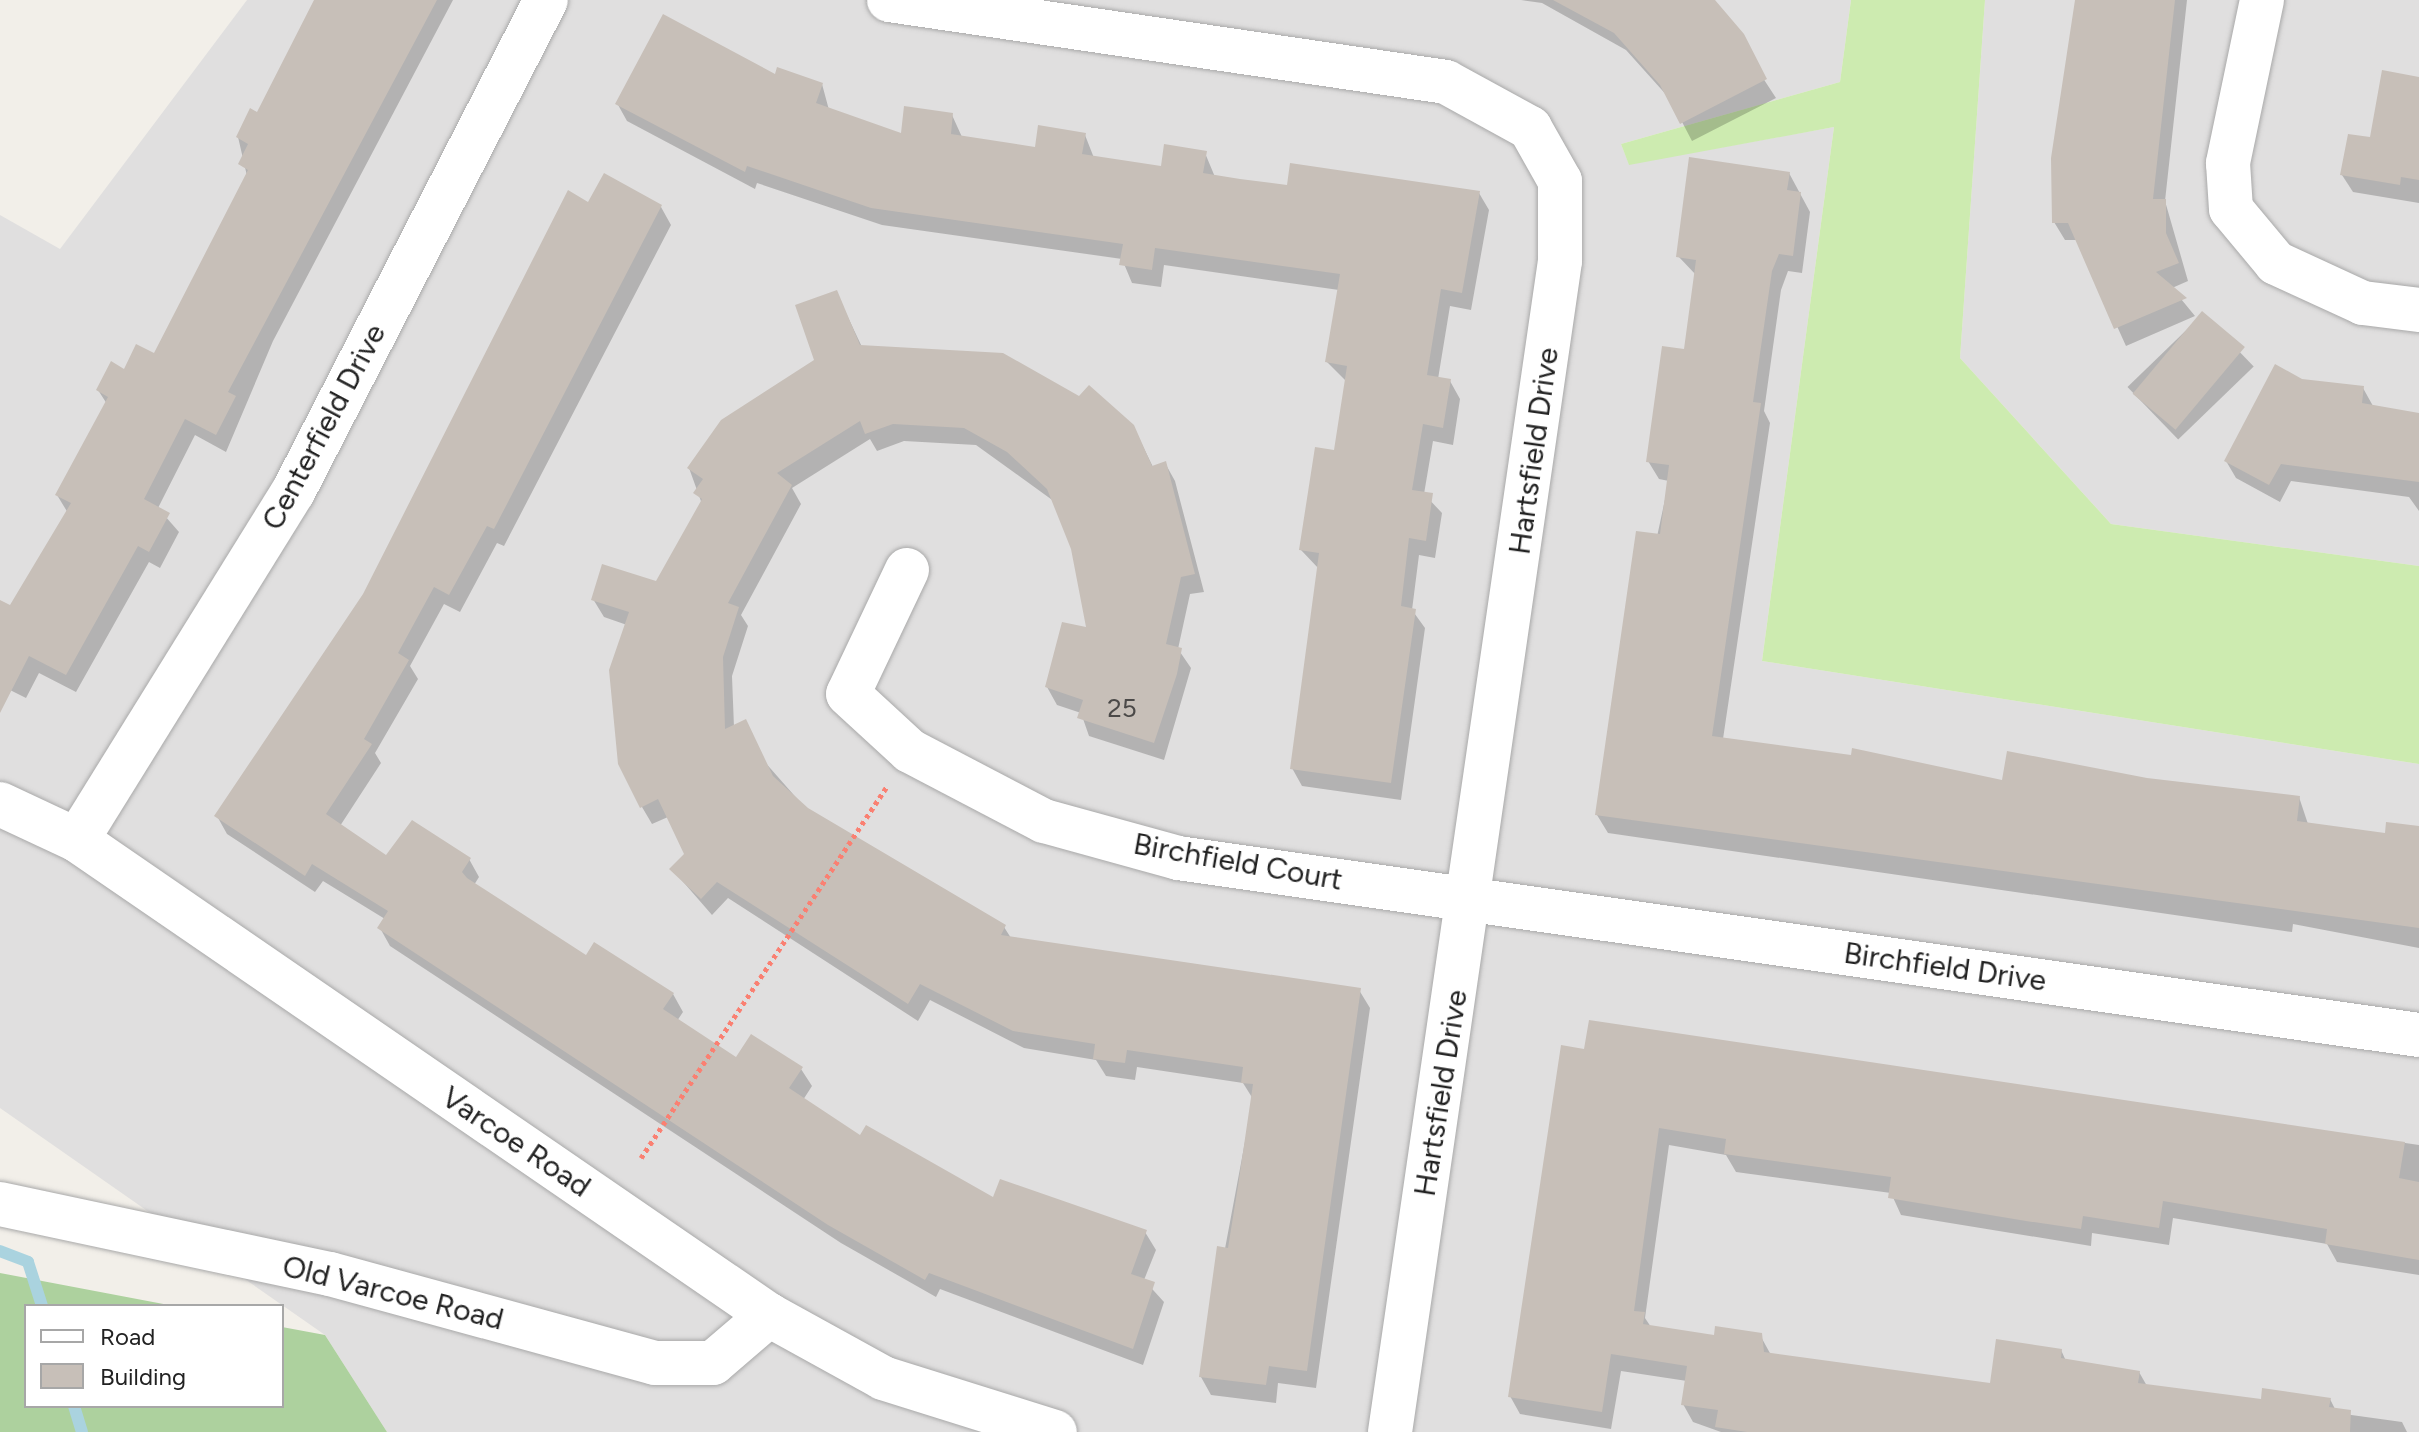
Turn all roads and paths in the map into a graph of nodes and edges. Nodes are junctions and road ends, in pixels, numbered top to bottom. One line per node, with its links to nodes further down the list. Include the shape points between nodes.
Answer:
1 (546, 0): 8 (street, Centerfield Drive, via 293,492)
2 (889, 0): 9 (street, Hartsfield Drive, via 1446,82 1530,128 1560,181 1560,261)
3 (2262, 0): 4 (street, via 2228,163 2231,209 2276,263 2363,303)
4 (2419, 310)
5 (907, 570): 6 (street, Birchfield Court, via 848,694)
6 (910, 751): 9 (street, Birchfield Court, via 1044,821 1178,858); 11 (path)
7 (0, 804): 8 (street, Varcoe Road)
8 (77, 840): 13 (street, Varcoe Road)
9 (1471, 899): 10 (street, Birchfield Drive); 15 (street, Hartsfield Drive)
10 (2419, 1035)
11 (641, 1158)
12 (0, 1204): 13 (street, Old Varcoe Road, via 330,1274 655,1363 713,1363)
13 (769, 1315): 14 (street, Varcoe Road, via 883,1378)
14 (1055, 1432)
15 (1390, 1432)

